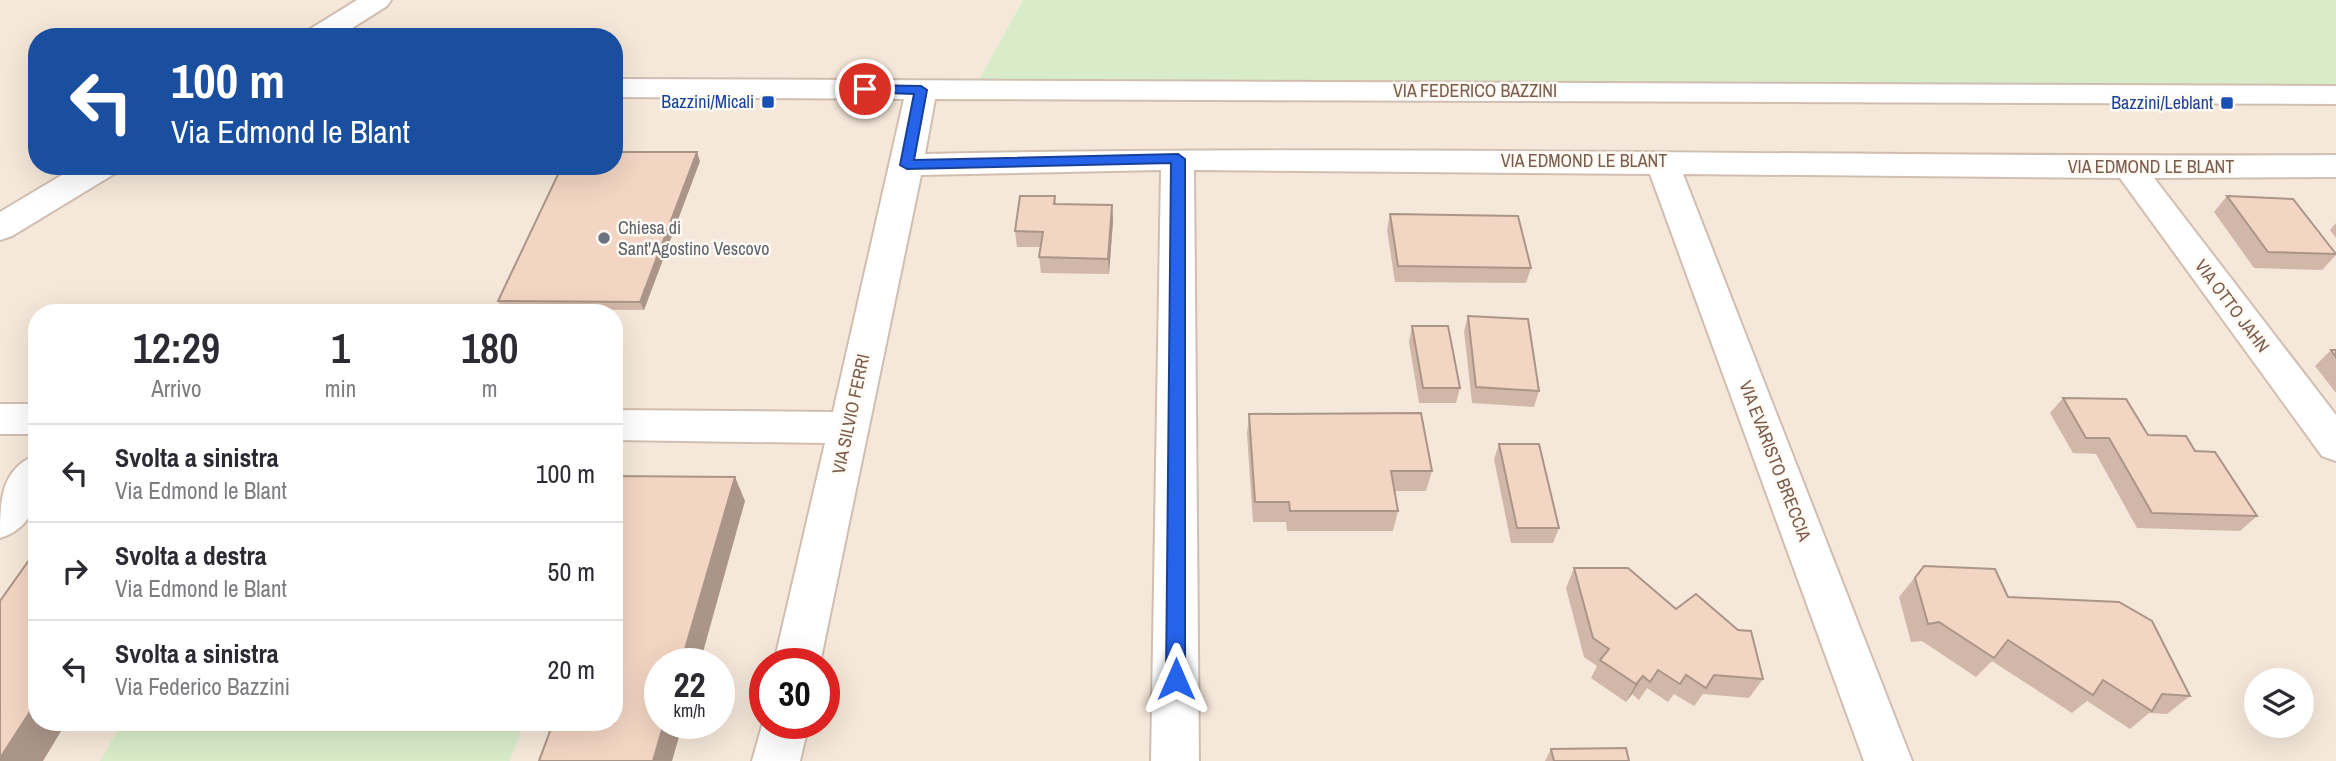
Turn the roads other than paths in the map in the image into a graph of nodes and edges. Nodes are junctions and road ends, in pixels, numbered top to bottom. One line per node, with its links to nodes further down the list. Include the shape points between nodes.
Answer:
1 (377, 0): 2 (street)
2 (332, 28)
3 (623, 88): 4 (street, VIA FEDERICO BAZZINI)
4 (921, 90): 5 (street, VIA FEDERICO BAZZINI); 8 (street)
5 (2331, 101)
6 (1178, 159): 7 (street, VIA EDMOND LE BLANT); 8 (street, VIA EDMOND LE BLANT); 23 (street)
7 (1662, 161): 10 (street, VIA EDMOND LE BLANT); 24 (street, VIA EVARISTO BRECCIA)
8 (907, 165): 16 (street, VIA SILVIO FERRI)
9 (2336, 166): 10 (street, VIA EDMOND LE BLANT)
10 (2129, 167): 17 (street, VIA OTTO JAHN)
11 (87, 175): 12 (street)
12 (0, 228)
13 (0, 419): 14 (street)
14 (28, 419)
15 (623, 425): 16 (street)
16 (848, 428): 20 (street, VIA SILVIO FERRI)
17 (2336, 445)
18 (28, 483): 19 (street)
19 (0, 521)
20 (800, 648)
21 (781, 739): 22 (street)
22 (776, 761)
23 (1175, 761)
24 (1888, 761)

